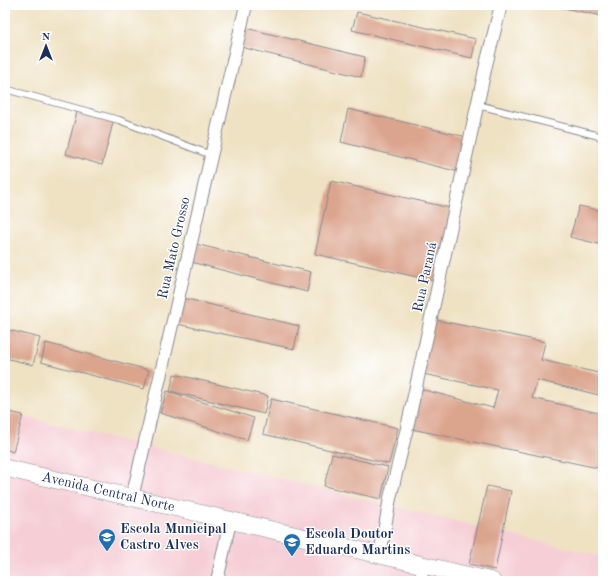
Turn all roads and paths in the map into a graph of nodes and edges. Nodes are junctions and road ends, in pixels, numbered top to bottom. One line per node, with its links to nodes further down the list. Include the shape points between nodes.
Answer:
1 (246, 5): 6 (street, Rua Mato Grosso)
2 (501, 5): 4 (street, Rua Paraná)
3 (5, 89): 6 (lane, via 114,119)
4 (478, 105): 5 (lane); 10 (street, Rua Paraná, via 390,498)
5 (603, 137)
6 (211, 155): 8 (street, Rua Mato Grosso)
7 (5, 468): 8 (main road, Avenida Central Norte)
8 (132, 498): 9 (main road, Avenida Central Norte)
9 (230, 521): 10 (main road, Avenida Central Norte); 12 (street)
10 (380, 556): 11 (main road, Avenida Central Norte)
11 (422, 573): 13 (main road, Avenida Central Norte)
12 (217, 581)
13 (492, 581)

